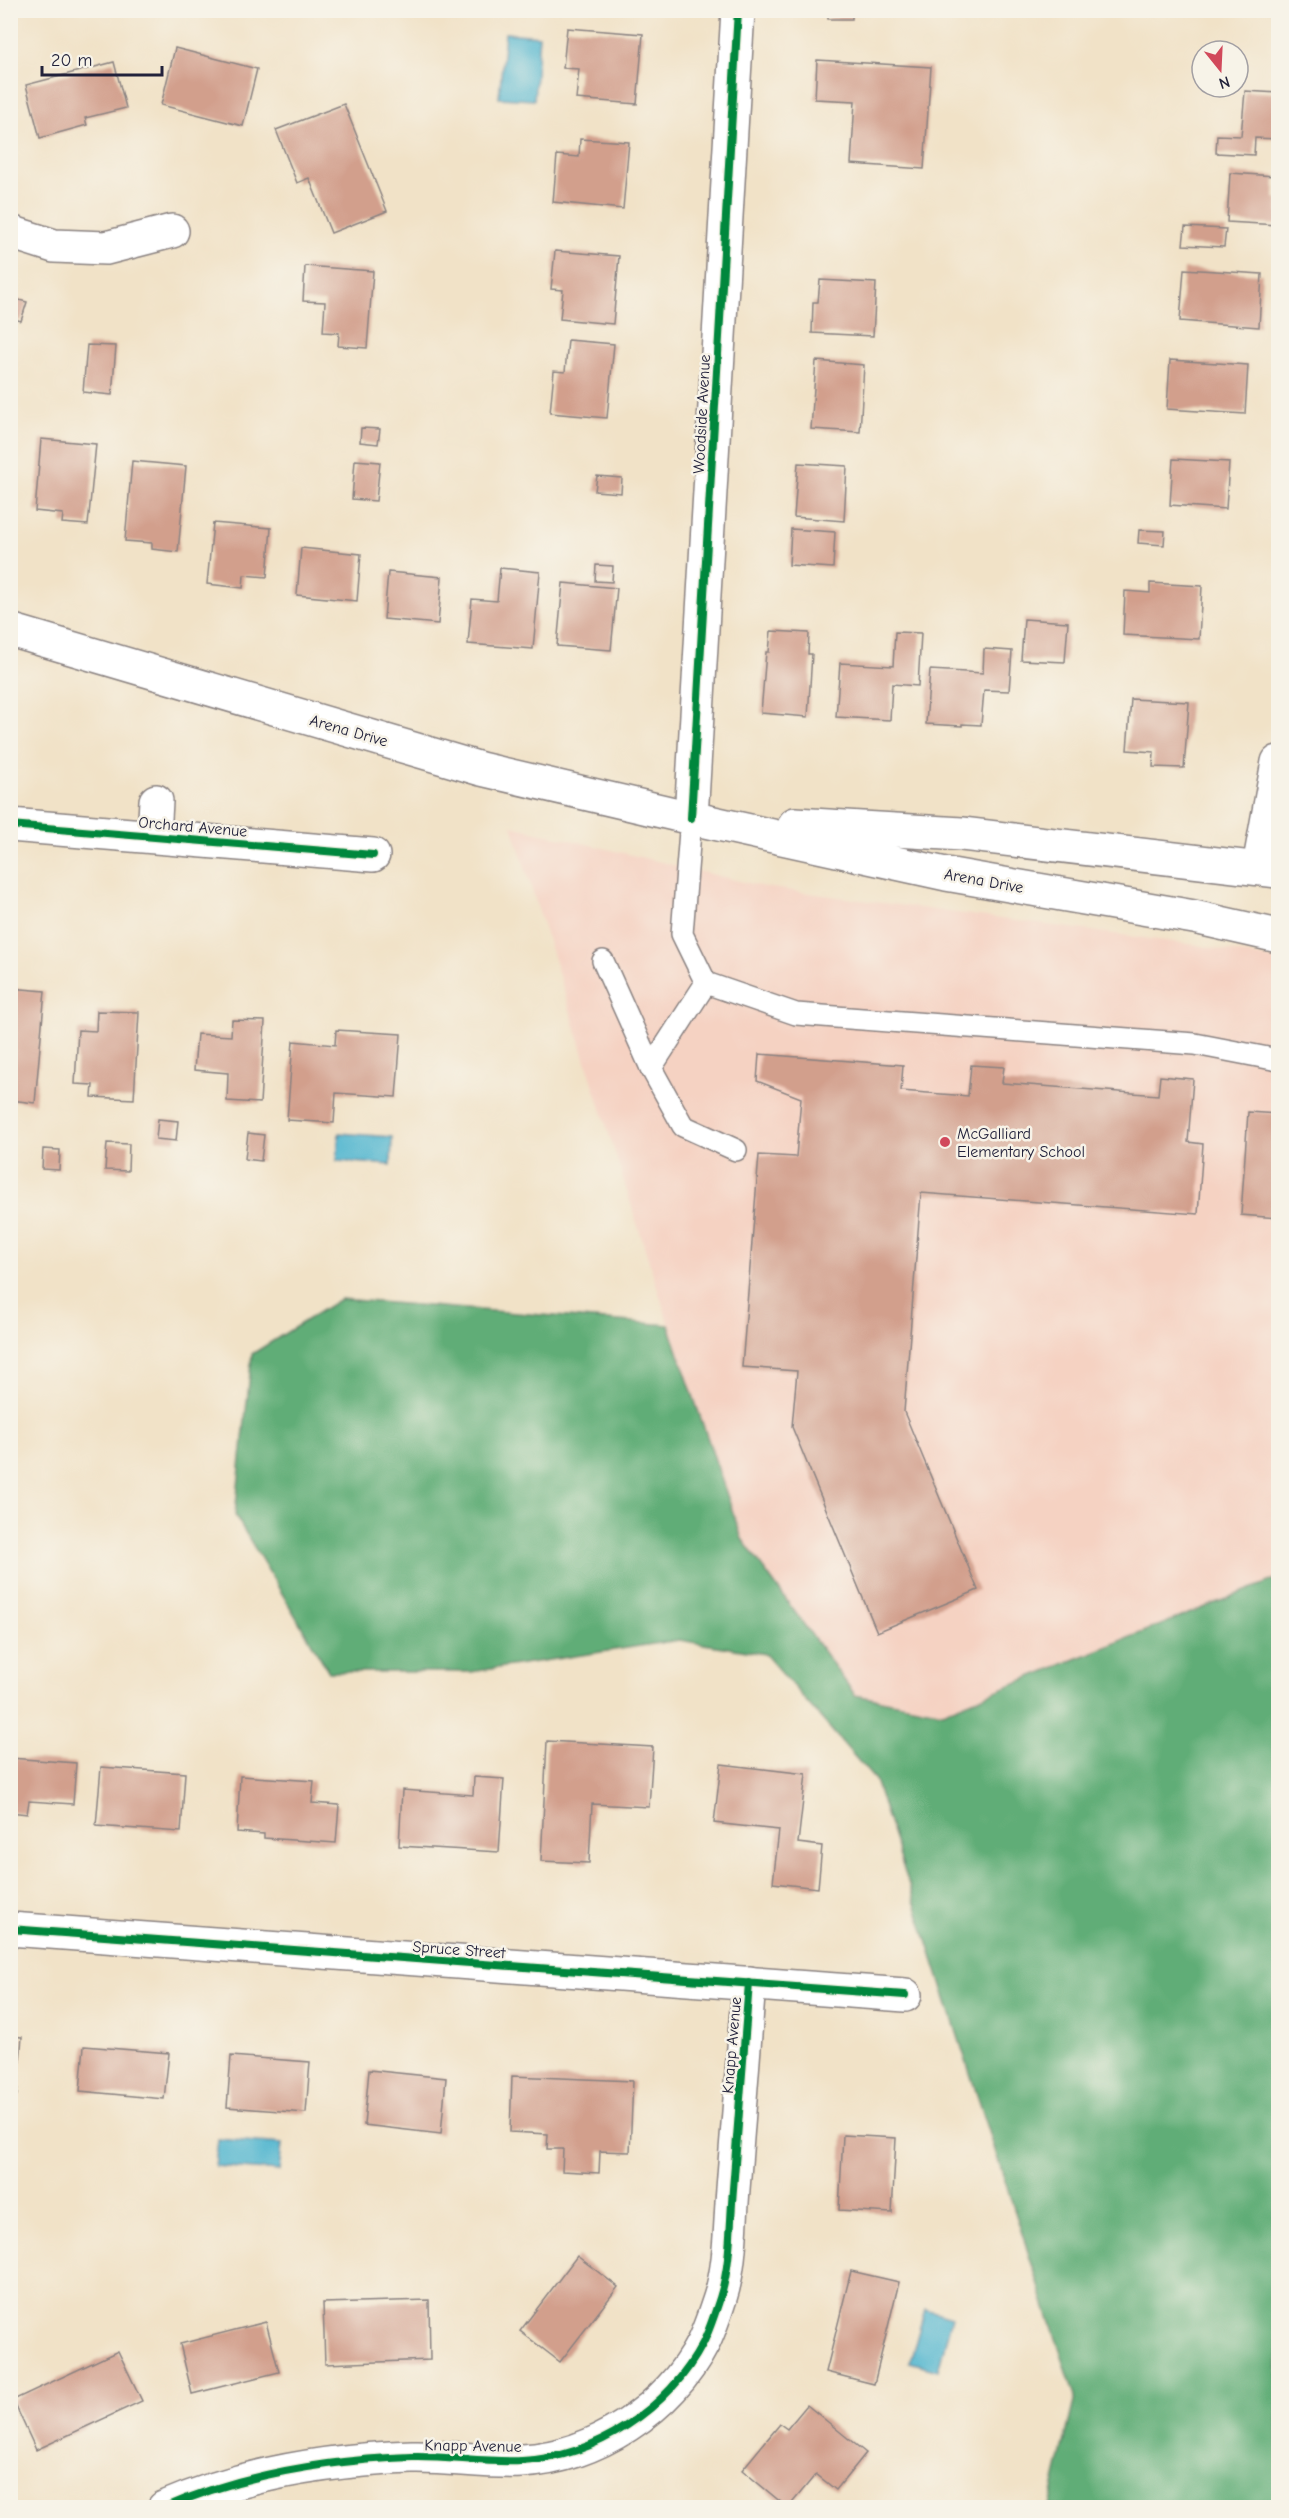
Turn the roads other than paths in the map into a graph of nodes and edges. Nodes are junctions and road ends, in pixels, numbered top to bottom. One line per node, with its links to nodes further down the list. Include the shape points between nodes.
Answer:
1 (738, 10): 7 (street, Woodside Avenue)
2 (172, 231): 3 (street, via 106,248 54,246)
3 (10, 232)
4 (10, 630): 7 (street, Arena Drive, via 481,769)
5 (1278, 762): 11 (street)
6 (156, 801): 9 (street, Orchard Avenue)
7 (691, 818): 11 (street, Arena Drive, via 962,834); 12 (street, Arena Drive, via 946,874 1194,917); 14 (lane, via 682,934)
8 (10, 825): 9 (street, Orchard Avenue)
9 (154, 836): 10 (street, Orchard Avenue)
10 (373, 855)
11 (1268, 869)
12 (1278, 936)
13 (603, 961): 16 (lane)
14 (706, 983): 15 (lane, via 796,1014 1196,1044); 16 (lane)
15 (1278, 1060)
16 (651, 1068): 17 (lane, via 683,1126)
17 (736, 1150)
18 (10, 1929): 19 (street, Spruce Street)
19 (749, 1983): 20 (street, Spruce Street); 21 (street, Knapp Avenue, via 721,2296 703,2343 672,2388 637,2419 604,2439 564,2454 522,2461 413,2457 332,2462 264,2475)
20 (905, 1995)
21 (164, 2508)

